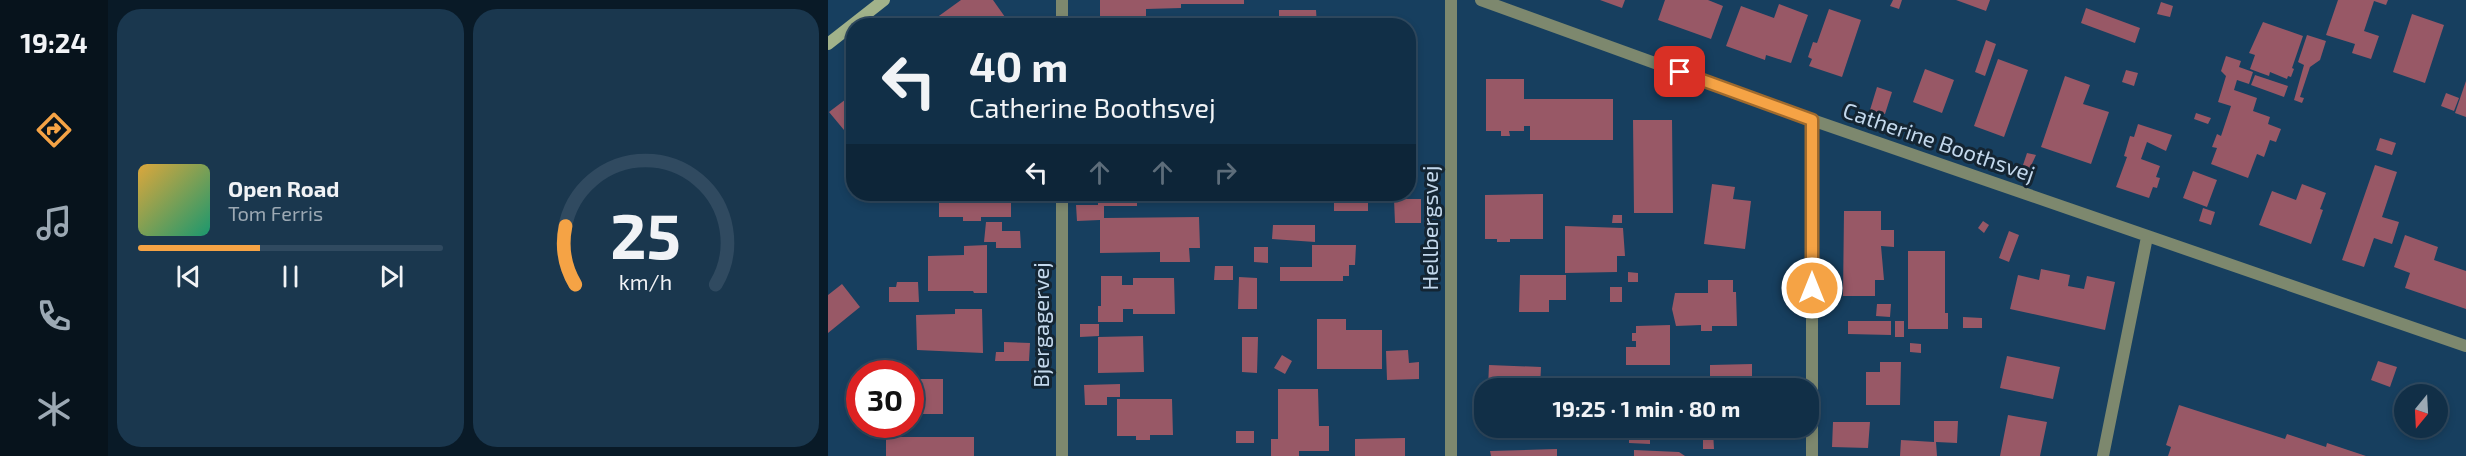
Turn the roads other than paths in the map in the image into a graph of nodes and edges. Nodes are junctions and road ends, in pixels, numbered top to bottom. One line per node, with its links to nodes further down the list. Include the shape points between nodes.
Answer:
1 (884, 0): 5 (main road)
2 (1062, 0): 6 (street)
3 (1451, 0): 14 (street, Hellbergsvej)
4 (1481, 0): 9 (street, Catherine Boothsvej)
5 (861, 18)
6 (1062, 18)
7 (846, 30): 8 (main road)
8 (828, 44)
9 (1812, 120): 11 (street, Catherine Boothsvej); 15 (street)
10 (1062, 201): 13 (street, Bjergagervej)
11 (2146, 237): 12 (street, Catherine Boothsvej); 16 (street)
12 (2466, 346)
13 (1062, 456)
14 (1451, 456)
15 (1812, 456)
16 (2103, 456)

